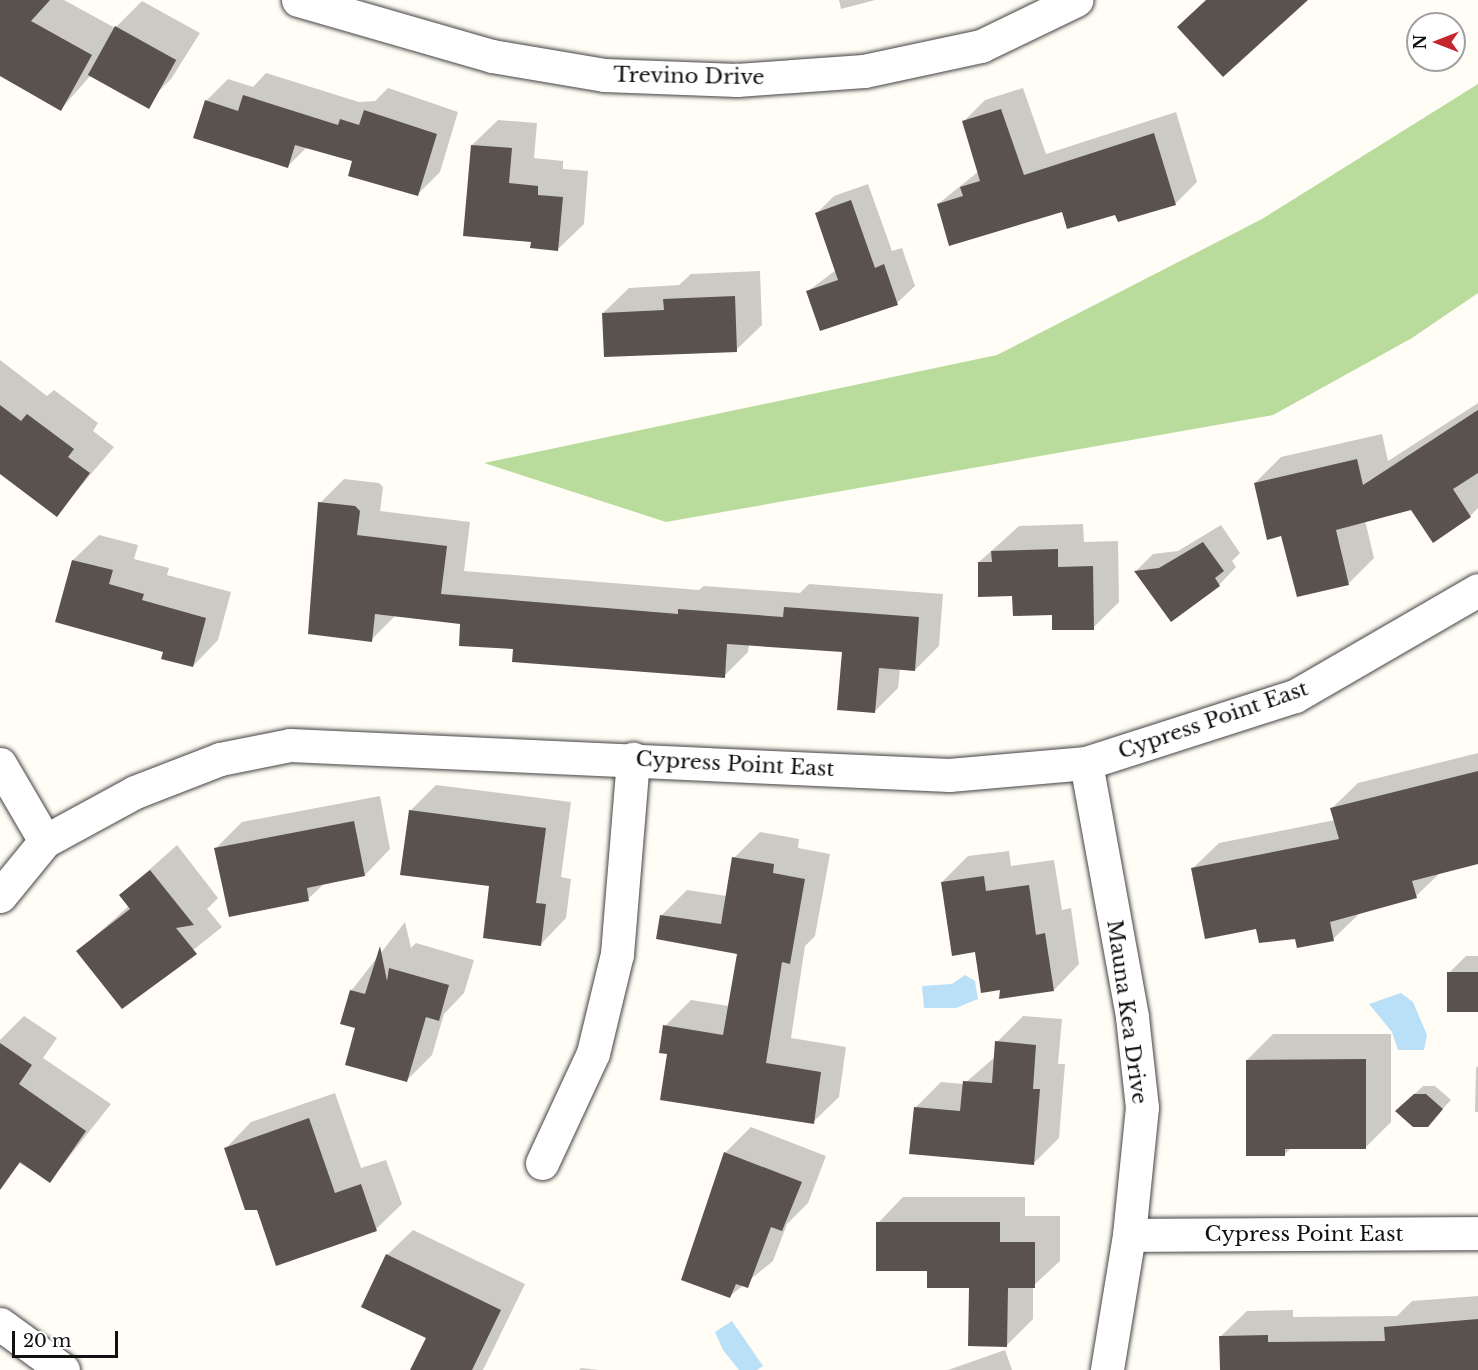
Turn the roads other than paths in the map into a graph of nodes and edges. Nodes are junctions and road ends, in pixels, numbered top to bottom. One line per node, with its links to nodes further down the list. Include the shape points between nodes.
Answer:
1 (298, 0): 2 (street, Trevino Drive, via 492,56 603,75 737,80 864,71 981,46)
2 (1076, 0)
3 (1478, 590): 5 (street, Cypress Point East, via 1295,696)
4 (633, 759): 5 (street, Cypress Point East, via 949,775); 7 (street, Cypress Point East, via 290,745 220,759 135,792); 9 (street, via 617,954 593,1053)
5 (1086, 763): 11 (street, Mauna Kea Drive, via 1132,1017 1142,1107)
6 (0, 764): 7 (street)
7 (45, 841): 8 (street, Cypress Point East)
8 (0, 896)
9 (542, 1163)
10 (1478, 1233): 11 (street, Cypress Point East)
11 (1129, 1235): 14 (street, Mauna Kea Drive)
12 (0, 1324): 13 (street)
13 (46, 1366)
14 (1107, 1370)

